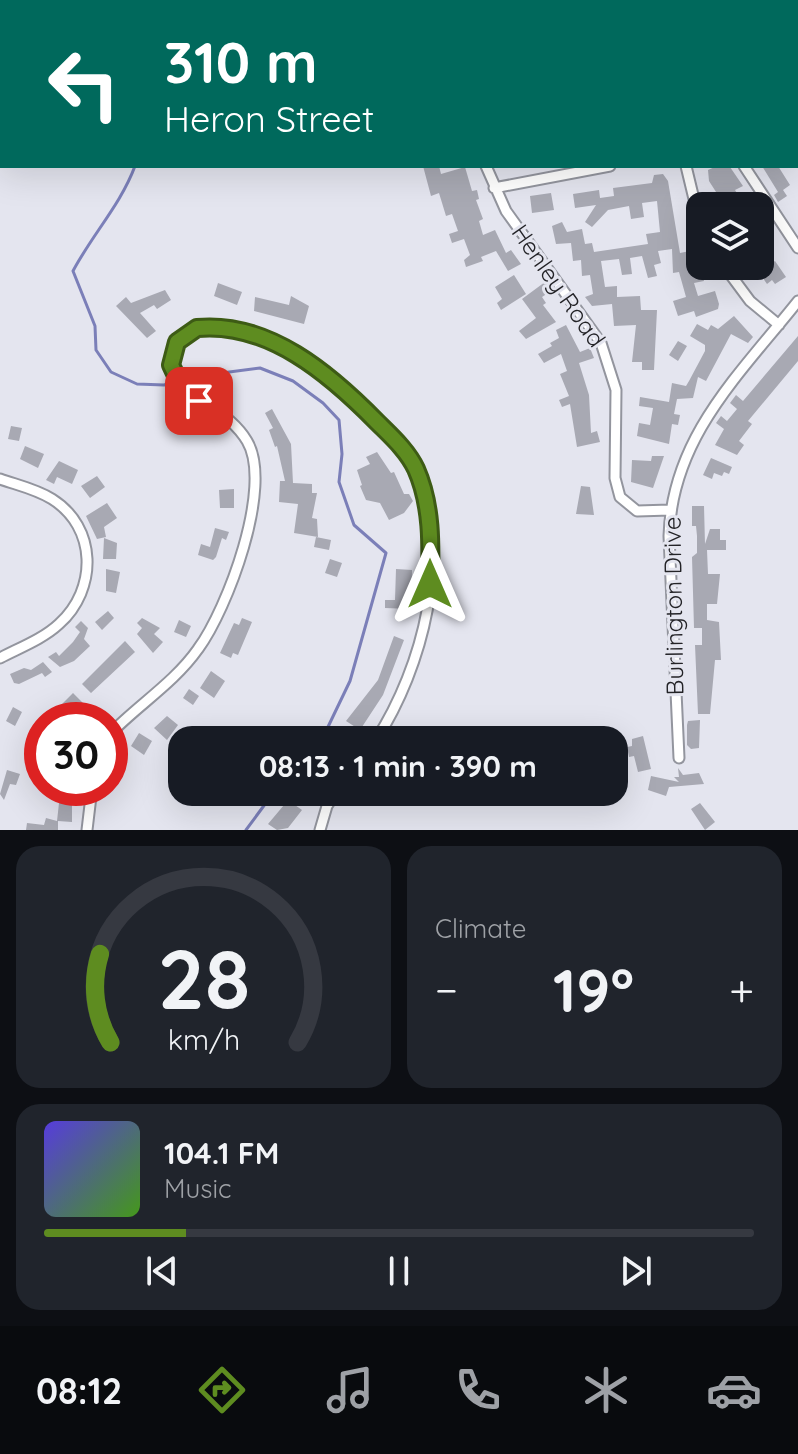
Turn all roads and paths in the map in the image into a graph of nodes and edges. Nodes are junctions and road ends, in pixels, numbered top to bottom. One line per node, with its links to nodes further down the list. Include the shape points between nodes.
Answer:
1 (487, 168): 5 (street, Henley Road)
2 (599, 168): 5 (street)
3 (686, 168): 6 (street)
4 (745, 168): 7 (street)
5 (494, 188): 12 (street, Henley Road, via 601,343 616,390 615,478 620,497 637,511)
6 (692, 192)
7 (798, 248)
8 (734, 280): 10 (street)
9 (798, 301): 10 (street, Burlington Drive)
10 (779, 325): 12 (street, Burlington Drive, via 701,423 680,470)
11 (0, 479): 13 (street, via 52,499 77,522 89,555 80,595 69,614)
12 (670, 510): 16 (street, Burlington Drive)
13 (0, 658)
14 (128, 718): 15 (street, via 182,669 207,636 252,510 253,464 247,440 187,392 172,370 177,342 197,328 243,332 272,342 340,385 411,459 429,515 427,624 403,692)
15 (384, 726)
16 (679, 758)
17 (90, 806): 19 (street)
18 (327, 806): 20 (street)
19 (87, 830)
20 (320, 830)

